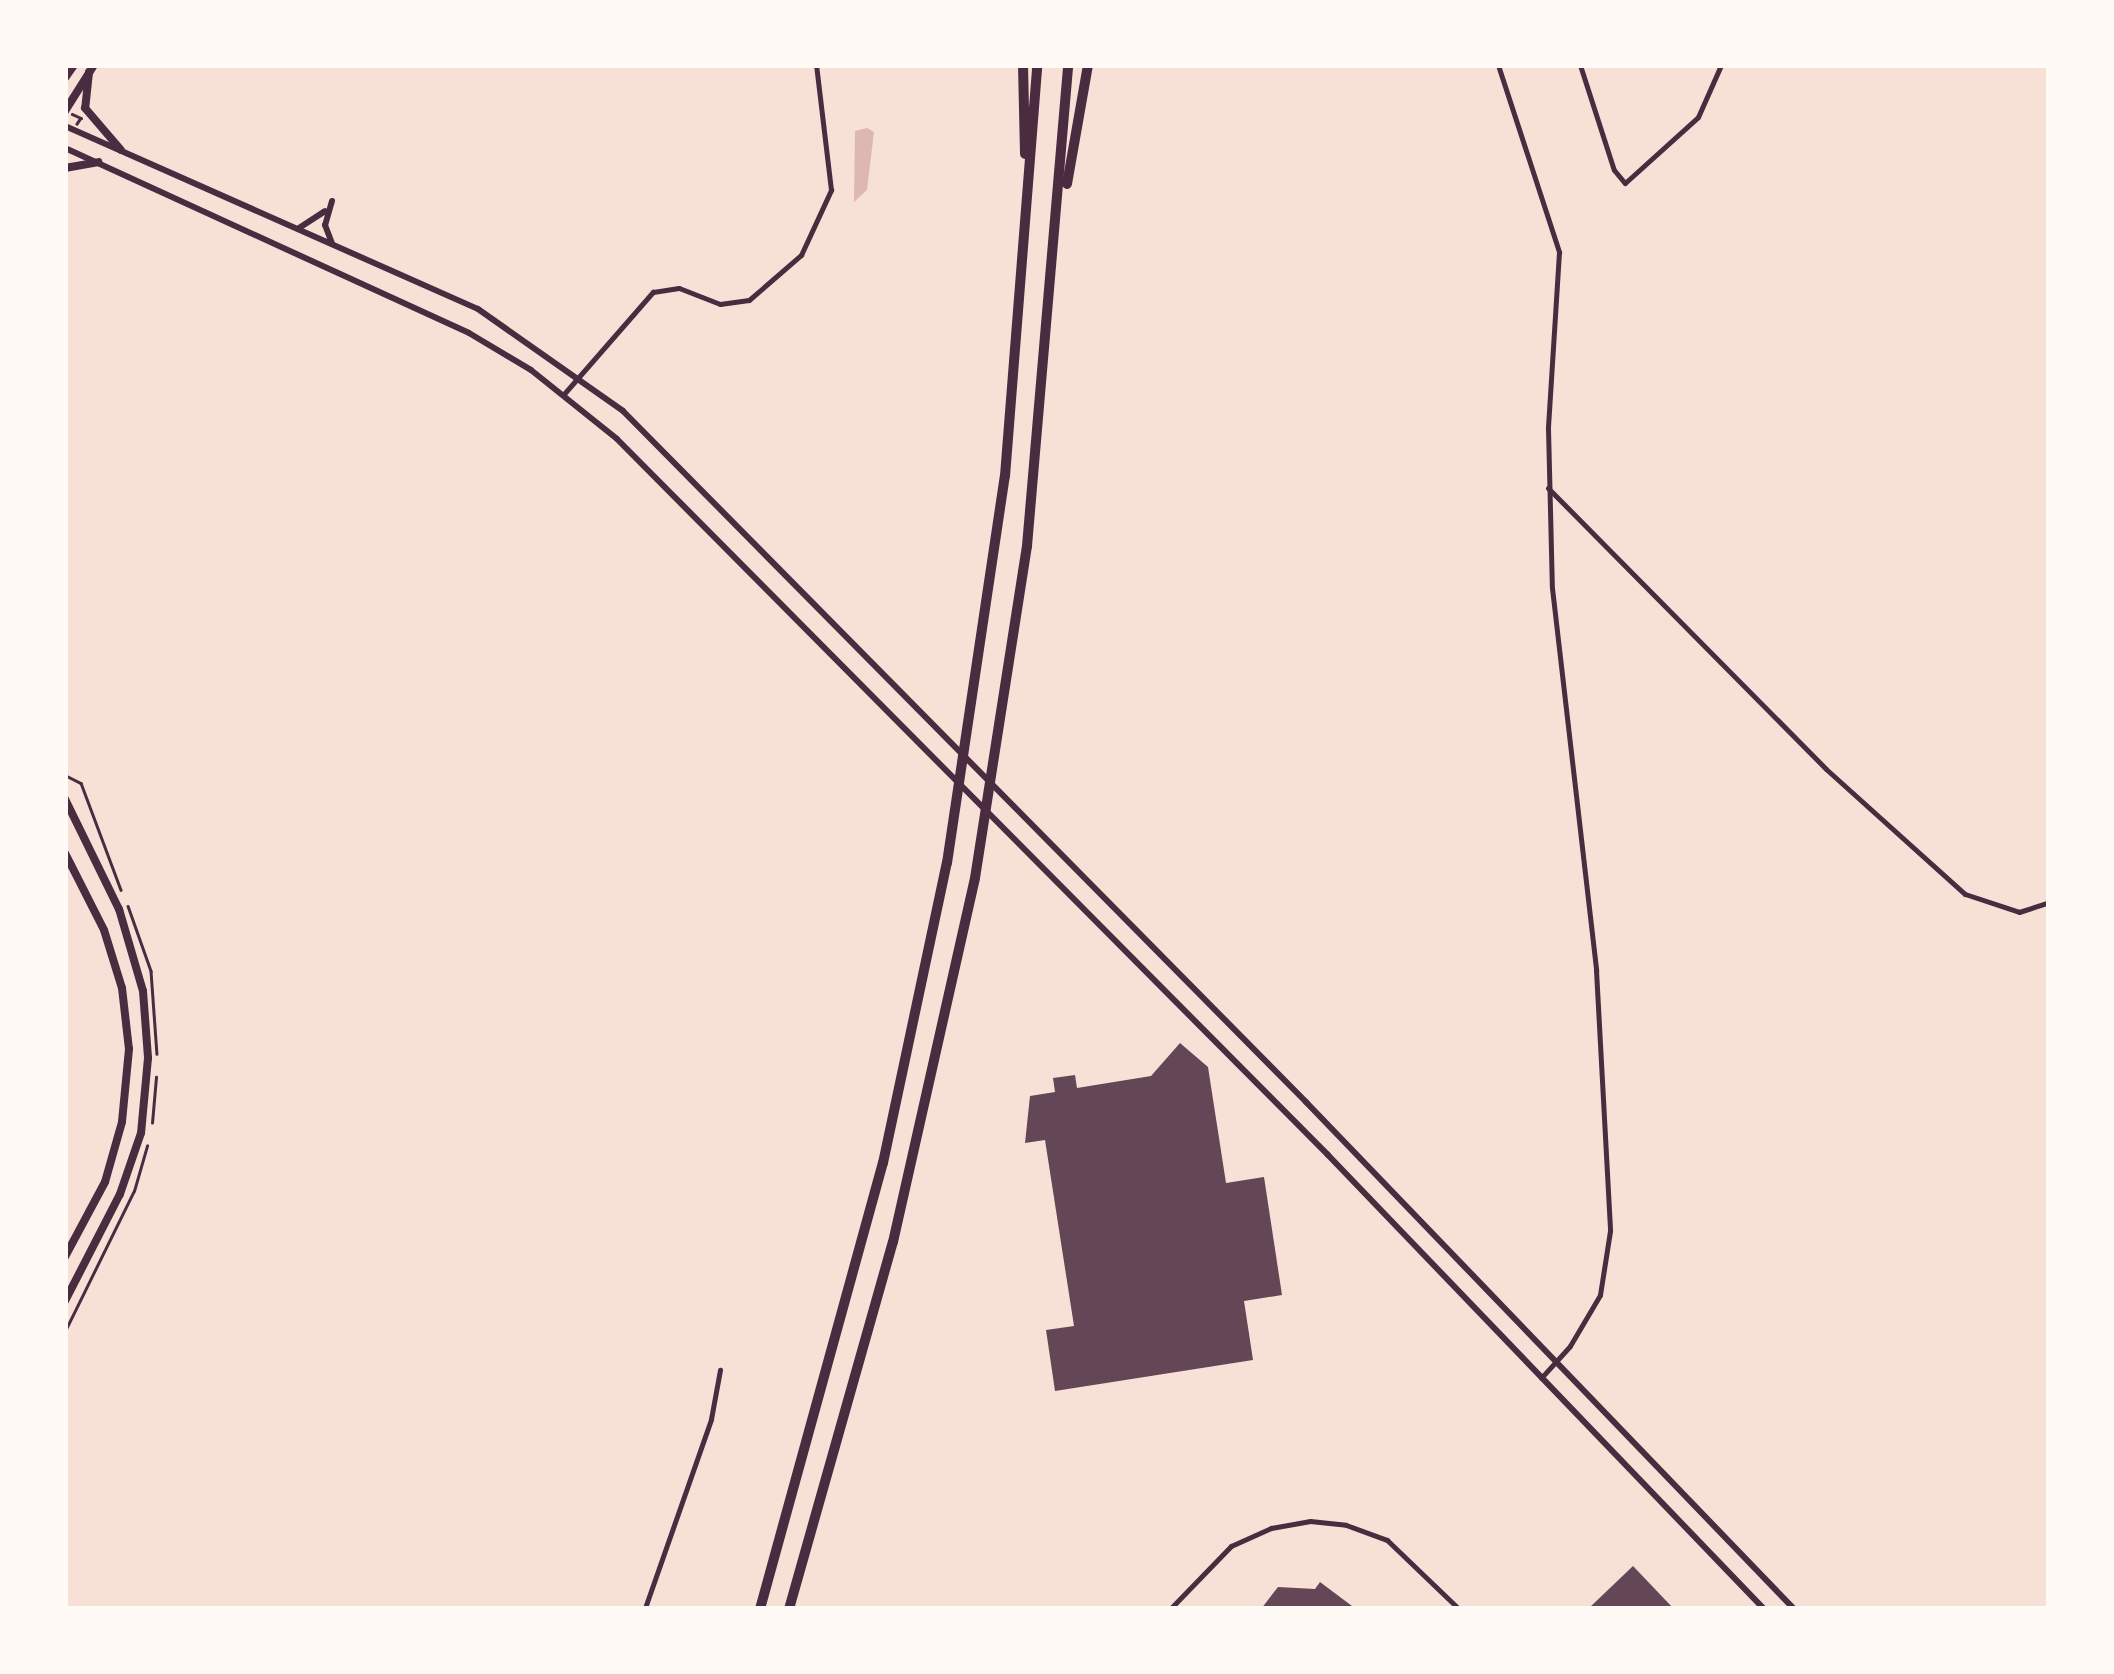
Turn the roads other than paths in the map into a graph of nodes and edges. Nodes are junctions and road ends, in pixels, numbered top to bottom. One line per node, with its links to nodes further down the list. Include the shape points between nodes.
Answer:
1 (73, 65): 11 (main road)
2 (816, 65): 22 (street, via 831,190 800,254 750,300 720,304 680,288 652,292)
3 (1022, 65): 18 (highway)
4 (1037, 65): 18 (highway)
5 (1068, 65): 20 (highway)
6 (1088, 65): 20 (highway)
7 (1498, 65): 24 (street, via 1558,252)
8 (1580, 65): 9 (street, via 1614,170 1625,183 1698,117)
9 (1721, 65)
10 (92, 69): 12 (main road); 15 (main road, via 85,108)
11 (65, 75)
12 (65, 111)
13 (65, 126): 15 (street)
14 (65, 148): 16 (street)
15 (122, 150): 19 (street)
16 (98, 162): 17 (main road); 23 (street, via 422,309)
17 (65, 168)
18 (1027, 214): 34 (highway, via 997,542 944,880 869,1216)
19 (298, 229): 21 (street); 21 (street, via 317,221 332,201 325,225)
20 (1058, 234): 35 (highway, via 1026,546 975,878 898,1224)
21 (333, 244): 22 (street, via 478,309)
22 (579, 376): 23 (street); 30 (street, via 696,481)
23 (563, 395): 32 (street, via 669,489)
24 (1548, 488): 27 (street, via 1826,768 1966,894 2019,912); 30 (street, via 1552,588 1596,970 1610,1231 1600,1295)
25 (65, 799): 29 (main road, via 119,909 142,991 148,1058 141,1133 120,1194)
26 (65, 853): 28 (main road, via 108,944 122,988 129,1049 122,1122 105,1182)
27 (2049, 902)
28 (65, 1256)
29 (65, 1301)
30 (1556, 1361): 32 (street); 39 (street)
31 (720, 1370): 33 (street, via 711,1419)
32 (1540, 1378): 38 (street)
33 (646, 1606)
34 (760, 1609)
35 (789, 1609)
36 (1170, 1609): 37 (street, via 1232,1546 1271,1528 1310,1521 1387,1540)
37 (1459, 1609)
38 (1764, 1609)
39 (1794, 1609)

